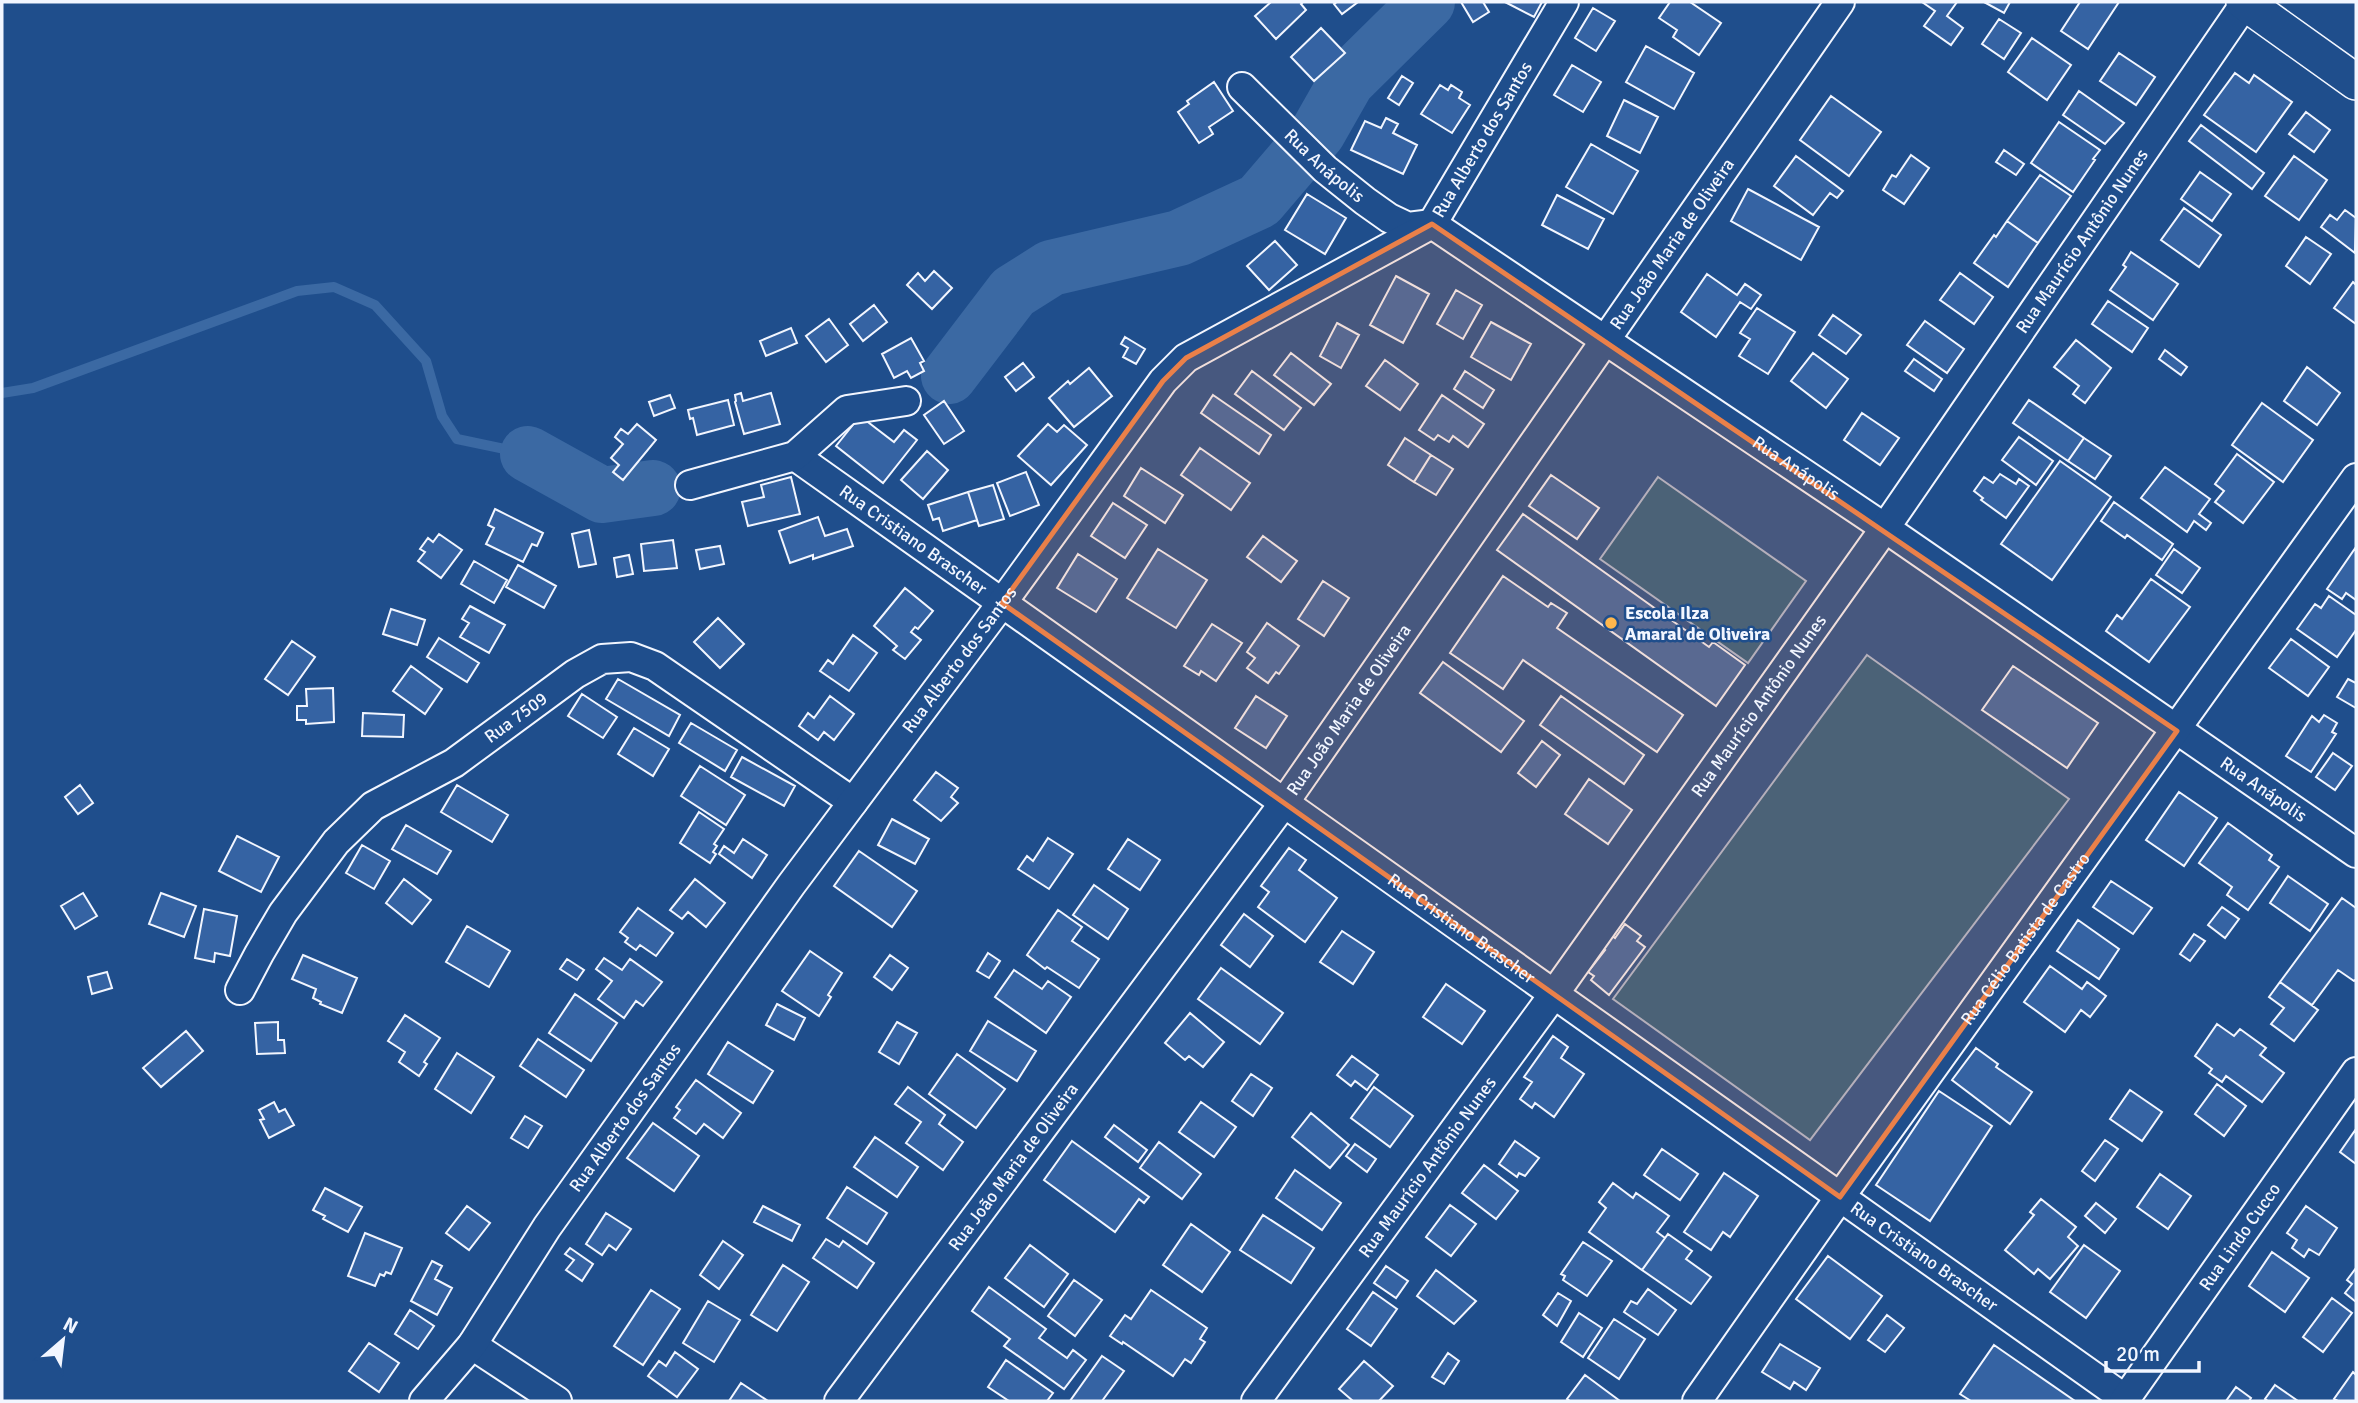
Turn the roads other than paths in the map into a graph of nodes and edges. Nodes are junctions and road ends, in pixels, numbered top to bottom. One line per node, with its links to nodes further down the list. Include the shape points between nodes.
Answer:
1 (1564, 2): 6 (street, Rua Alberto dos Santos)
2 (1840, 2): 7 (street, Rua João Maria de Oliveira)
3 (2245, 2): 4 (street); 12 (street, Rua Maurício Antônio Nunes)
4 (2356, 82)
5 (1242, 87): 6 (street, Rua Anápolis, via 1325,169 1389,218 1408,227)
6 (1432, 224): 7 (street, Rua Anápolis); 13 (street, Rua Alberto dos Santos, via 1186,358 1163,381)
7 (1605, 339): 12 (street, Rua Anápolis); 16 (street, Rua João Maria de Oliveira)
8 (906, 401): 9 (street, via 847,410)
9 (795, 456): 11 (street); 13 (street, Rua Cristiano Brascher)
10 (2356, 478): 14 (street, Rua Célio Batista de Castro)
11 (690, 485)
12 (1885, 528): 14 (street, Rua Anápolis); 19 (street, Rua Maurício Antônio Nunes)
13 (1002, 603): 15 (street, Rua Alberto dos Santos); 16 (street, Rua Cristiano Brascher)
14 (2177, 731): 17 (street, Rua Anápolis); 21 (street, Rua Célio Batista de Castro)
15 (853, 802): 18 (street, Rua 7509, via 656,666 631,657 602,660 575,674 454,762 373,806 352,824 283,913); 22 (street, Rua Alberto dos Santos, via 547,1227)
16 (1283, 803): 19 (street, Rua Cristiano Brascher); 25 (street, Rua João Maria de Oliveira)
17 (2356, 852)
18 (240, 990)
19 (1554, 994): 21 (street, Rua Cristiano Brascher); 26 (street, Rua Maurício Antônio Nunes)
20 (2356, 1072): 28 (street, Rua Lindo Cucco)
21 (1840, 1197): 27 (street, Rua Célio Batista de Castro); 28 (street, Rua Cristiano Brascher)
22 (472, 1345): 23 (street, Rua Alberto dos Santos); 24 (street)
23 (424, 1401)
24 (557, 1401)
25 (839, 1401)
26 (1256, 1401)
27 (1697, 1401)
28 (2126, 1401)

